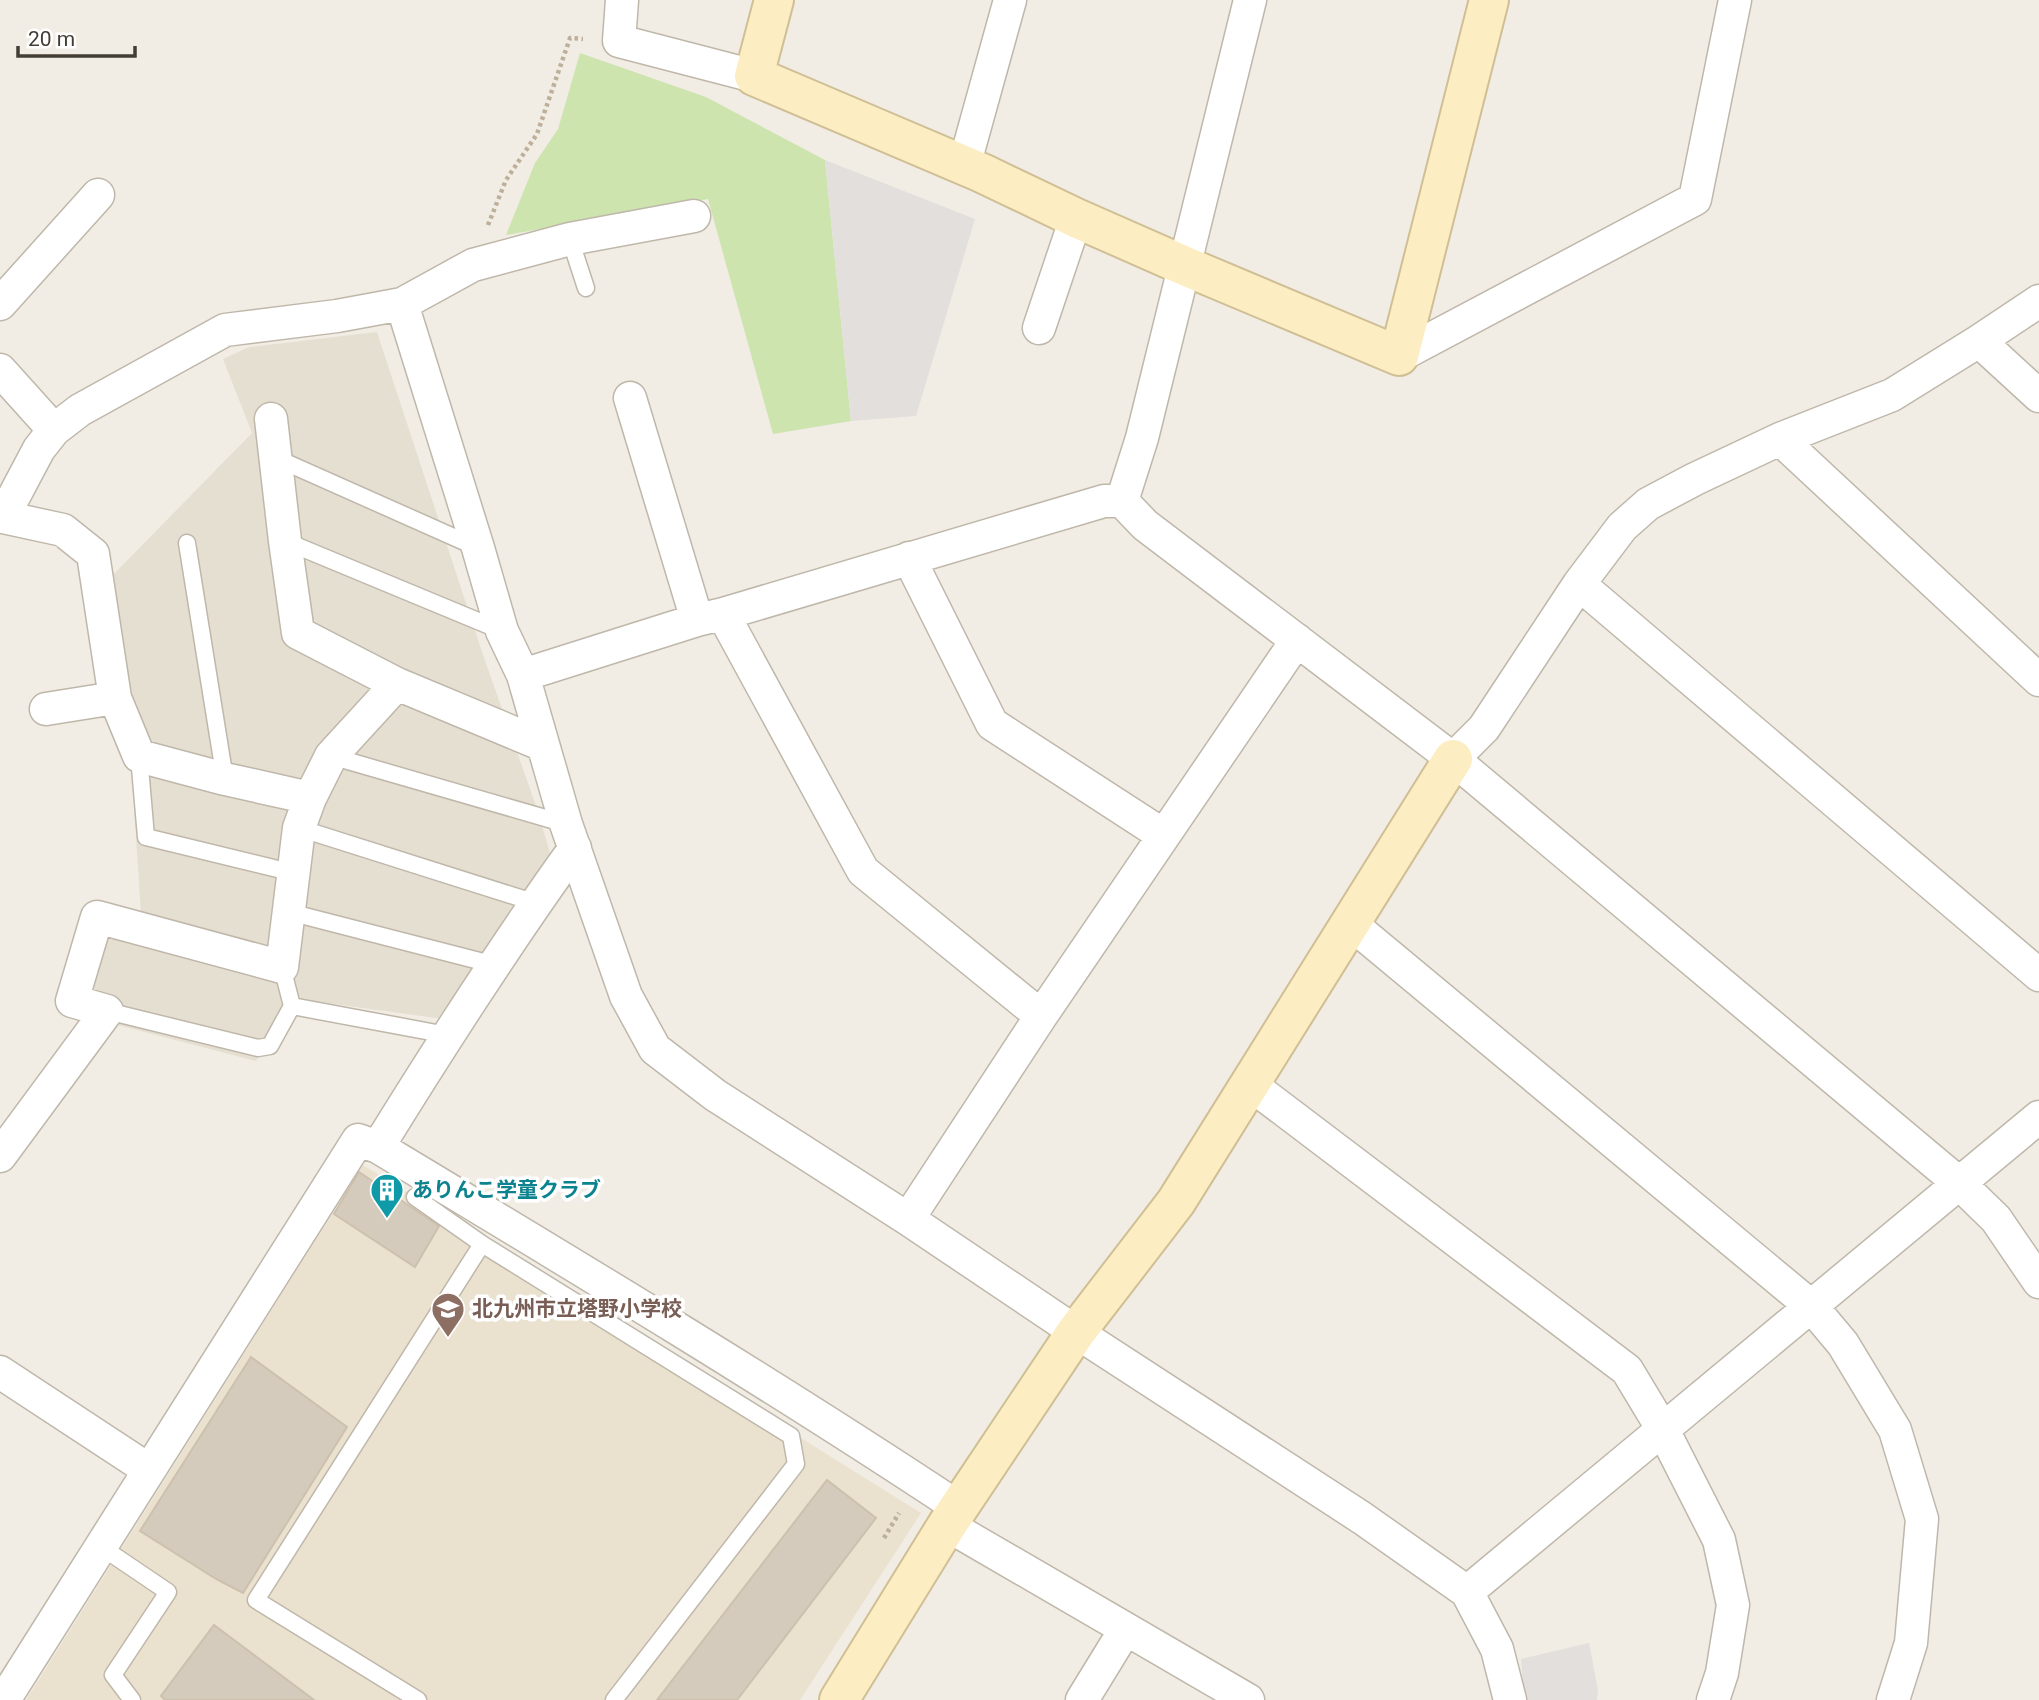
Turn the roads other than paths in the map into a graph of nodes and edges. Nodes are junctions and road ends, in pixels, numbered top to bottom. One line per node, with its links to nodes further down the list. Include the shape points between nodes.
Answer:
1 (622, 0): 7 (street, via 619,41)
2 (774, 0): 7 (street)
3 (1010, 0): 8 (street)
4 (1250, 0): 13 (street)
5 (1489, 0): 20 (street)
6 (1735, 0): 20 (street, via 1695,199)
7 (754, 76): 8 (street)
8 (964, 166): 11 (street)
9 (98, 195): 16 (street)
10 (694, 216): 12 (street)
11 (1076, 218): 13 (street); 18 (street)
12 (570, 239): 14 (lane); 17 (street, via 472,265)
13 (1185, 266): 20 (street); 28 (street)
14 (586, 288)
15 (2039, 301): 19 (street)
16 (0, 304)
17 (402, 304): 25 (street, via 225,330); 32 (street)
18 (1039, 328)
19 (1979, 341): 22 (street); 26 (street, via 1892,396)
20 (1399, 356)
21 (0, 370): 25 (street)
22 (2039, 396)
23 (630, 398): 35 (street)
24 (271, 419): 27 (street)
25 (54, 430): 29 (street)
26 (1780, 439): 34 (street, via 1648,504 1622,527); 39 (street)
27 (276, 458): 30 (street); 32 (lane)
28 (1122, 500): 33 (street, via 1104,500); 37 (street, via 1145,526)
29 (1, 519): 41 (street, via 63,530 93,554)
30 (285, 541): 36 (lane); 40 (street, via 298,633)
31 (187, 543): 47 (lane)
32 (478, 548): 36 (street)
33 (909, 558): 35 (street); 50 (street, via 992,724)
34 (1579, 584): 46 (street, via 1484,728); 58 (street)
35 (710, 617): 38 (street); 61 (street, via 863,871)
36 (502, 631): 38 (street)
37 (1297, 640): 46 (street); 50 (street)
38 (523, 676): 43 (street)
39 (2039, 680)
40 (397, 684): 43 (street); 44 (street)
41 (115, 698): 42 (street); 45 (street)
42 (46, 709)
43 (543, 745): 51 (street)
44 (331, 755): 48 (street); 51 (lane)
45 (139, 756): 47 (street); 52 (lane, via 146,837)
46 (1453, 759): 55 (street); 67 (street)
47 (225, 779): 48 (street)
48 (310, 798): 49 (street)
49 (299, 828): 52 (street); 53 (lane)
50 (1163, 835): 61 (street)
51 (571, 836): 53 (street); 69 (street, via 626,996 655,1049 715,1095)
52 (294, 873): 54 (street)
53 (536, 903): 56 (street)
54 (289, 912): 56 (lane); 57 (street)
55 (1350, 923): 63 (street); 73 (street)
56 (495, 965): 62 (street)
57 (282, 967): 59 (lane); 60 (street, via 97,917 72,1001)
58 (2039, 975)
59 (292, 1006): 60 (lane, via 270,1046 258,1048); 62 (lane)
60 (107, 1011): 66 (street)
61 (1041, 1016): 69 (street)
62 (447, 1035): 65 (street)
63 (1251, 1085): 75 (street, via 1176,1202); 77 (street, via 1626,1370)
64 (2039, 1117): 67 (street)
65 (379, 1147): 72 (street); 78 (street, via 358,1140)
66 (0, 1156)
67 (1960, 1184): 71 (street, via 1996,1219); 73 (street)
68 (415, 1198): 70 (lane)
69 (908, 1219): 75 (street)
70 (482, 1244): 72 (lane); 85 (lane, via 256,1600)
71 (2039, 1282)
72 (591, 1293): 74 (street)
73 (1812, 1307): 77 (street); 92 (street, via 1843,1344 1895,1430 1922,1519 1911,1643)
74 (643, 1325): 79 (street); 86 (lane, via 791,1436 796,1465)
75 (1076, 1332): 79 (street); 81 (street)
76 (0, 1372): 78 (street)
77 (1662, 1428): 81 (street); 91 (street, via 1719,1539 1733,1605)
78 (149, 1470): 80 (street)
79 (953, 1517): 82 (street); 87 (street)
80 (100, 1546): 83 (street); 84 (lane, via 168,1592 113,1675)
81 (1467, 1592): 90 (street, via 1497,1649)
82 (1125, 1630): 88 (street); 89 (street)
83 (4, 1700)
84 (131, 1700)
85 (418, 1700)
86 (614, 1700)
87 (839, 1700)
88 (1082, 1700)
89 (1248, 1700)
90 (1510, 1700)
91 (1713, 1700)
92 (1893, 1700)

